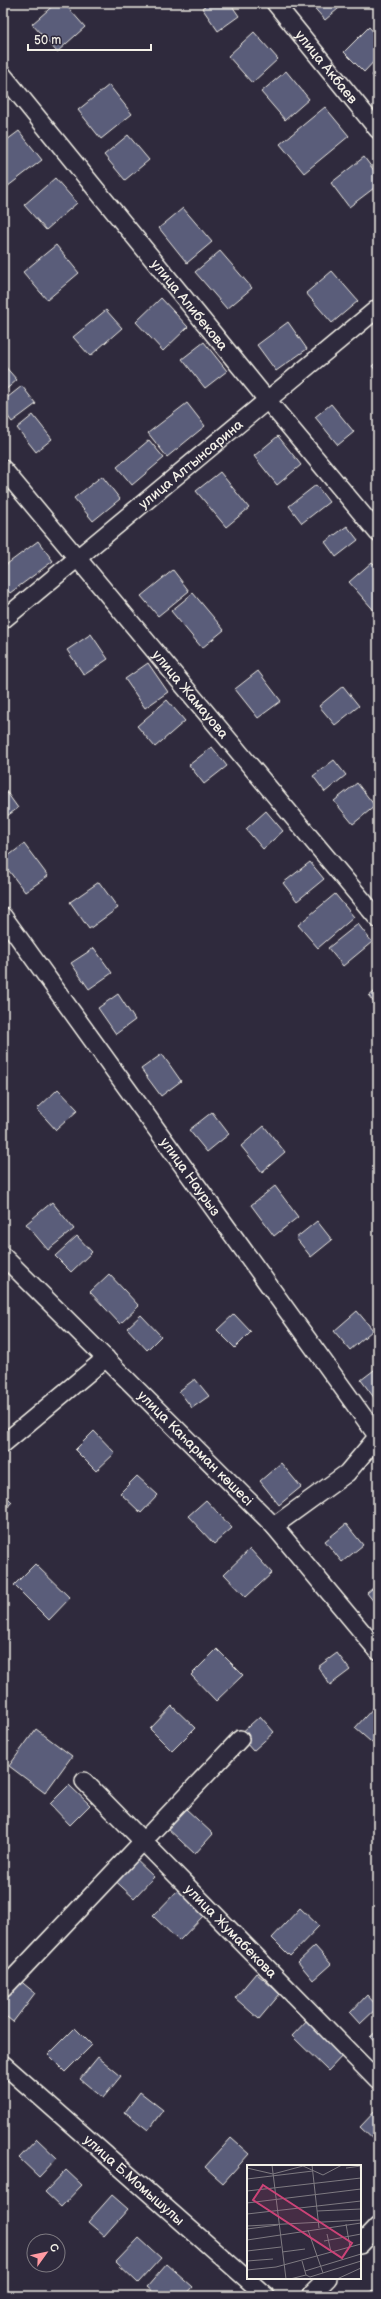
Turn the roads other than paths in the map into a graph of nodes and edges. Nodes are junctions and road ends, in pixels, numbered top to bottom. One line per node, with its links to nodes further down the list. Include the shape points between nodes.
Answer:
1 (275, 3): 3 (street, улица Акбаев)
2 (3, 75): 5 (street, улица Алибекова)
3 (378, 130)
4 (378, 308): 5 (street, улица Алтынсарина)
5 (268, 401): 7 (street, улица Алибекова); 8 (street, улица Алтынсарина)
6 (3, 469): 8 (street, улица Жамауова)
7 (378, 533)
8 (76, 558): 9 (street, улица Алтынсарина); 11 (street, улица Жамауова)
9 (3, 620)
10 (3, 916): 14 (street, улица Наурыз)
11 (378, 919)
12 (3, 1256): 13 (street, улица Каһарман көшесі)
13 (106, 1358): 15 (street); 16 (street, улица Каһарман көшесі)
14 (378, 1437): 16 (street, via 347,1473)
15 (3, 1444)
16 (274, 1526): 17 (street, улица Каһарман көшесі)
17 (378, 1651)
18 (240, 1739): 20 (street)
19 (84, 1781): 20 (street, улица Жумабекова)
20 (143, 1843): 21 (street); 23 (street, улица Жумабекова)
21 (3, 1989)
22 (3, 2064): 27 (street, улица Б.Момышулы)
23 (378, 2081)
24 (378, 2226): 25 (street)
25 (361, 2244)
26 (327, 2279): 28 (street)
27 (266, 2296)
28 (310, 2296)

